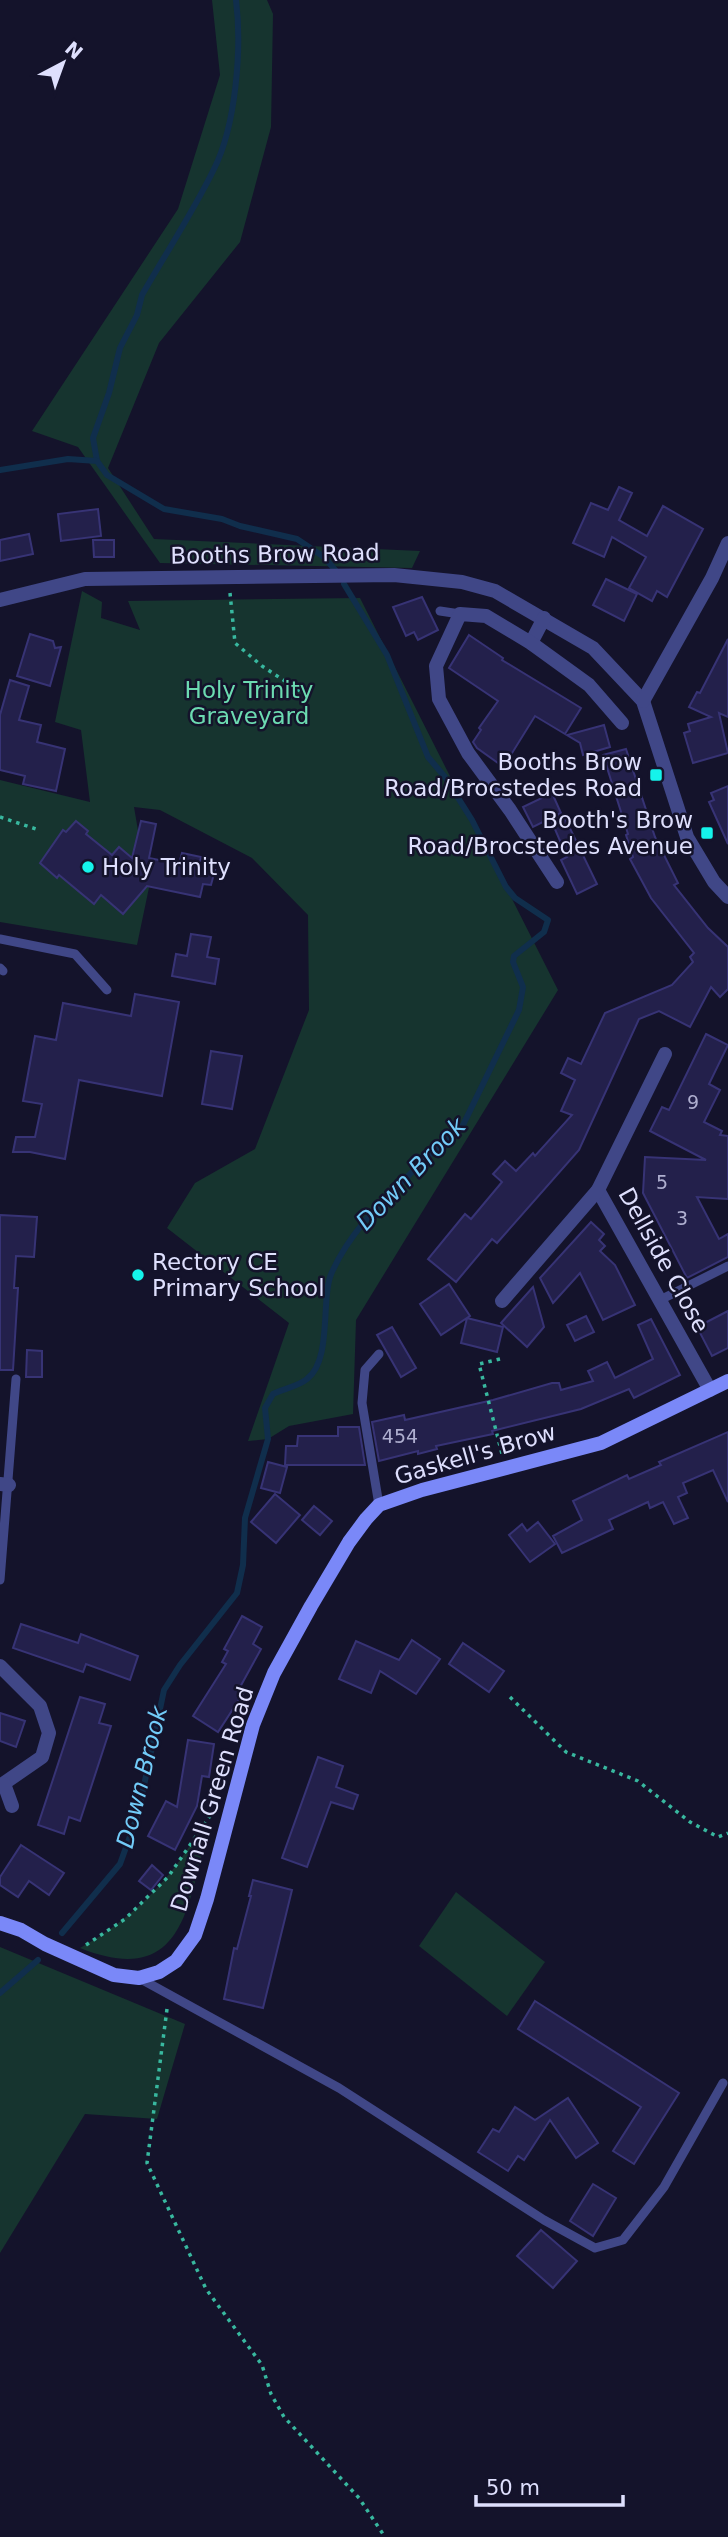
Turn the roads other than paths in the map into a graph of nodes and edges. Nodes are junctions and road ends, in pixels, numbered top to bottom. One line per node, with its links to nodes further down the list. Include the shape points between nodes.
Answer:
1 (728, 543): 7 (street)
2 (0, 600): 5 (street, Booths Brow Road, via 85,579 394,575 495,590)
3 (440, 611): 4 (lane)
4 (460, 614): 6 (street, via 486,616); 9 (street, via 436,666 439,699 468,753)
5 (544, 618): 6 (street); 7 (street, Booths Brow Road, via 593,648)
6 (531, 643): 8 (street, via 589,685)
7 (643, 701): 10 (street, Booths Brow Road, via 687,836)
8 (622, 723)
9 (557, 882)
10 (728, 897)
11 (0, 939): 12 (lane, via 75,954)
12 (107, 990)
13 (665, 1054): 14 (street, Dellside Close)
14 (598, 1190): 16 (street, Dellside Close); 17 (street, Dellside Close)
15 (728, 1266): 16 (lane)
16 (660, 1300): 21 (street, Dellside Close)
17 (502, 1301)
18 (379, 1354): 23 (lane, via 365,1370 362,1403)
19 (16, 1379): 22 (lane)
20 (728, 1381): 21 (main road)
21 (710, 1390): 23 (main road, Gaskell's Brow, via 601,1443 422,1490)
22 (5, 1484): 25 (lane)
23 (379, 1506): 24 (main road, Gaskell's Brow)
24 (366, 1519): 30 (main road, Downall Green Road, via 304,1617 253,1724 195,1935 176,1961)
25 (0, 1580)
26 (0, 1666): 27 (street, via 40,1706 49,1733 42,1757)
27 (2, 1785): 28 (street)
28 (12, 1806)
29 (0, 1923): 30 (main road, via 114,1975)
30 (139, 1978): 31 (lane, via 339,2088 595,2248 623,2240 664,2187)
31 (723, 2083)

